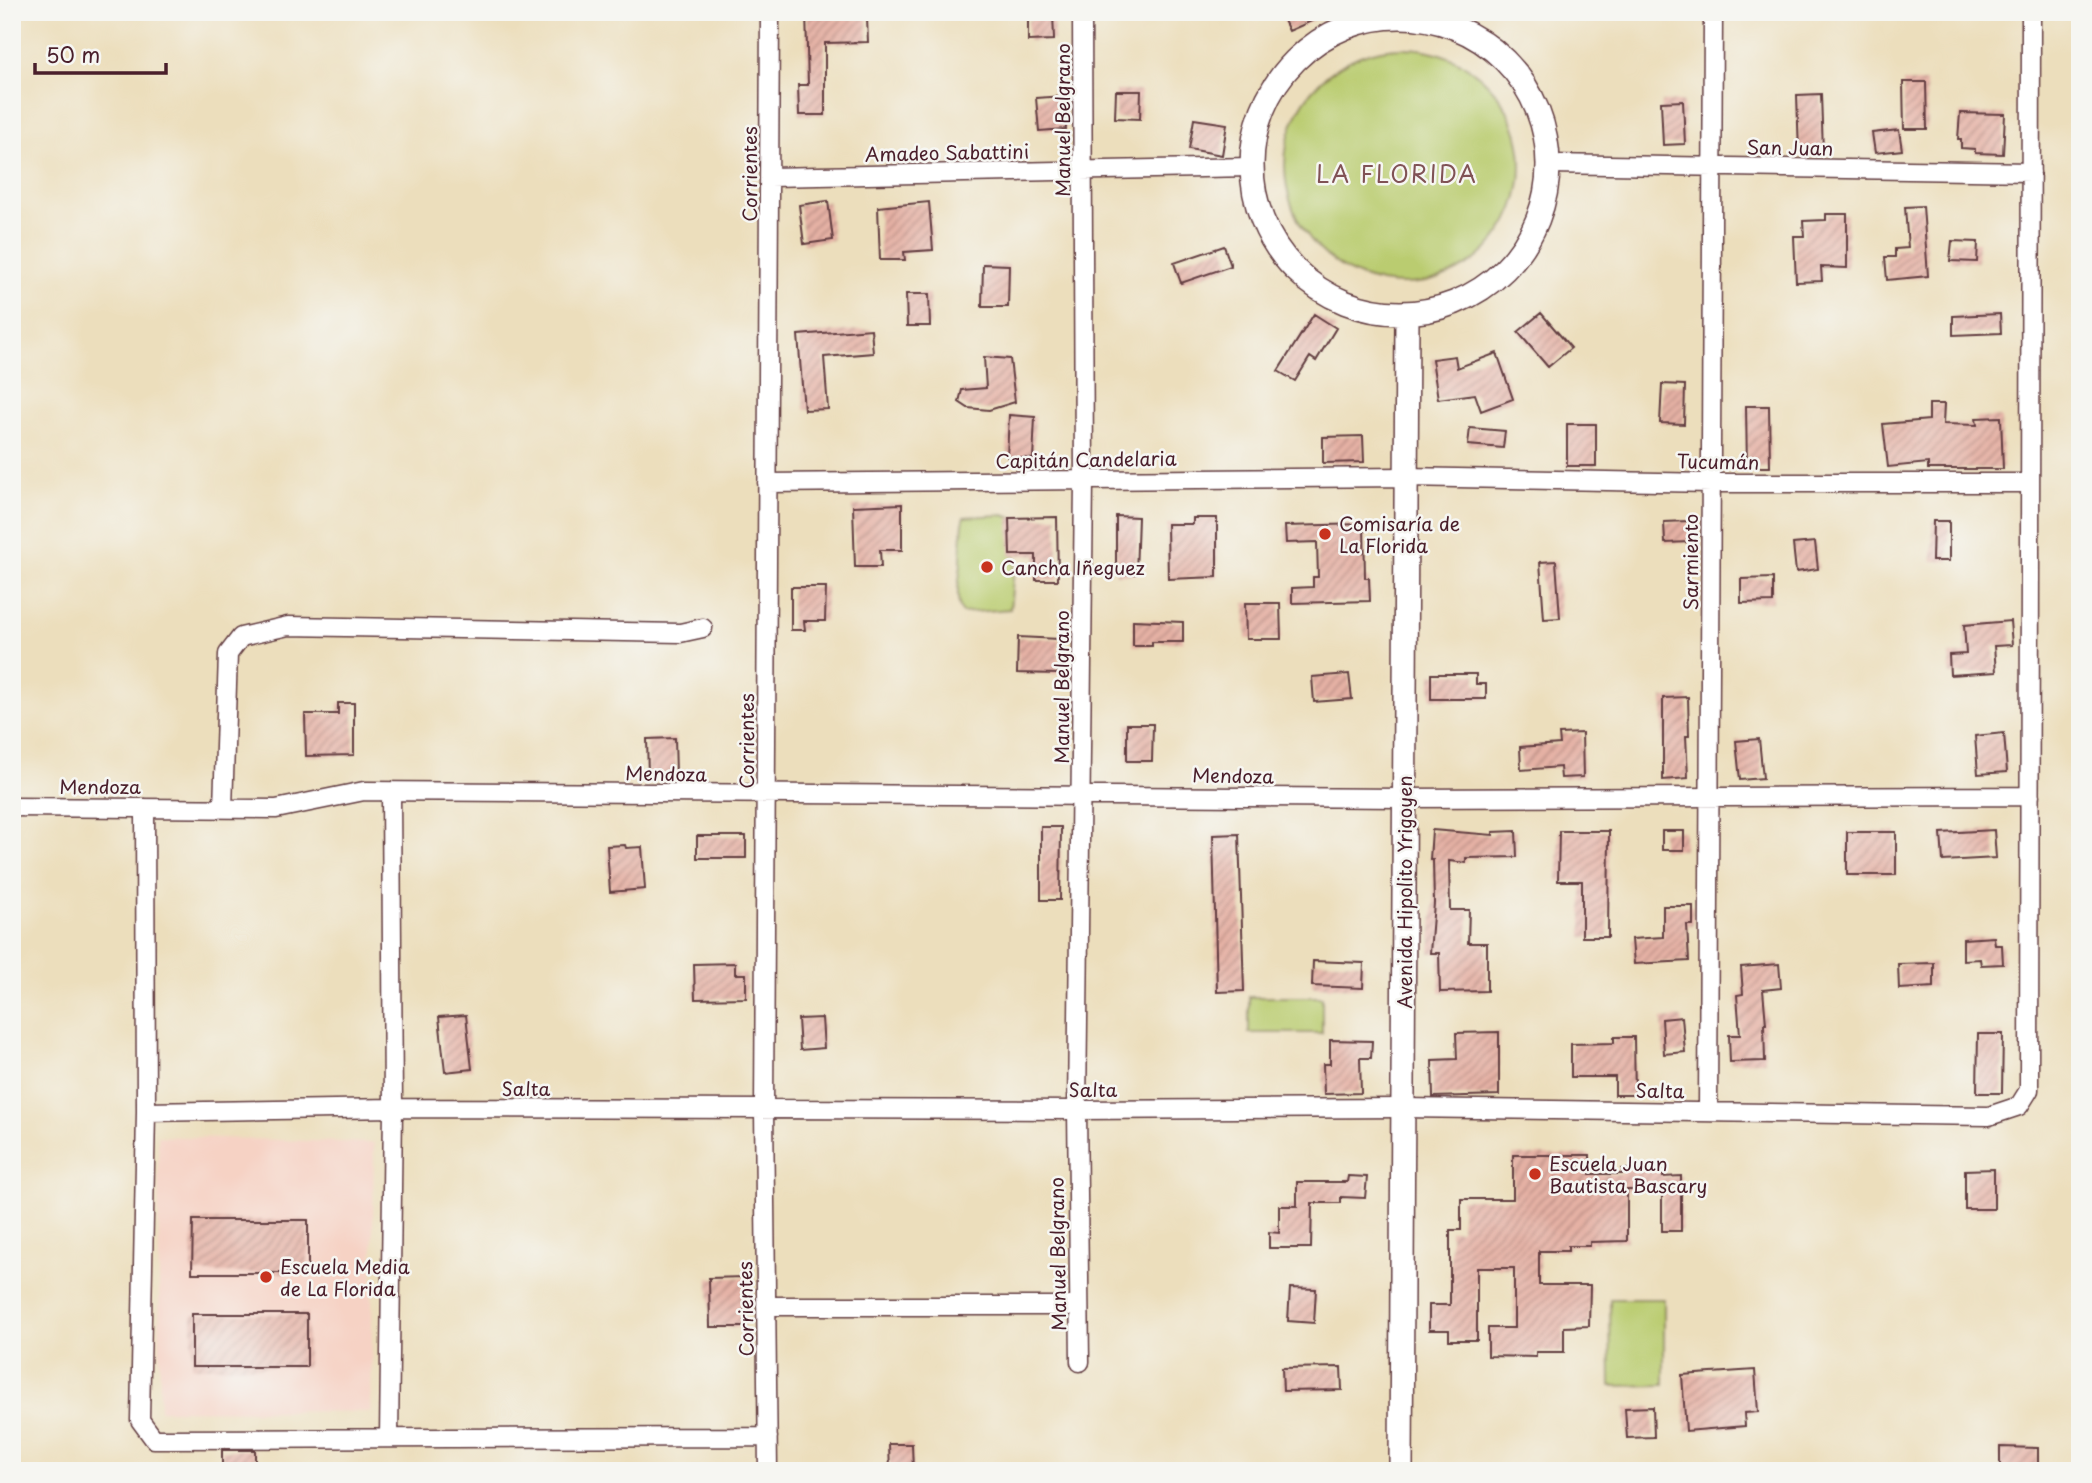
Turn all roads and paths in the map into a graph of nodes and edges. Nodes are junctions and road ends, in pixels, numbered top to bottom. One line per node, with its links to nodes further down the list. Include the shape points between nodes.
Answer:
1 (770, 12): 11 (street, Corrientes)
2 (1082, 12): 9 (street, Manuel Belgrano)
3 (1713, 12): 8 (street, Sarmiento)
4 (2031, 12): 10 (street)
5 (1403, 15): 6 (street, via 1440,22 1476,37 1506,60 1529,90 1544,126); 7 (street, via 1363,22 1326,36 1295,61 1271,92 1256,128)
6 (1549, 164): 8 (street, San Juan); 12 (street, via 1545,201 1531,236 1508,267 1479,291 1444,307)
7 (1251, 167): 9 (street, Amadeo Sabattini); 12 (street, via 1257,206 1273,243 1298,273 1330,296 1367,310)
8 (1713, 167): 10 (street, San Juan); 16 (street, Sarmiento)
9 (1083, 171): 11 (street, Amadeo Sabattini); 14 (street, Manuel Belgrano)
10 (2031, 172): 17 (street)
11 (770, 177): 15 (street, Corrientes)
12 (1407, 313): 13 (street, Avenida Hipolito Yrigoyen)
13 (1406, 477): 14 (street, Capitán Candelaria); 16 (street, Tucumán); 24 (street, Avenida Hipolito Yrigoyen)
14 (1084, 481): 15 (street, Capitán Candelaria); 21 (street, Manuel Belgrano)
15 (767, 483): 20 (street, Corrientes)
16 (1711, 483): 17 (street, Tucumán); 23 (street, Sarmiento)
17 (2030, 483): 22 (street)
18 (703, 628): 27 (street, via 680,633 288,626 241,637 228,654)
19 (391, 792): 20 (street, Mendoza); 27 (street, Mendoza, via 364,792 276,808); 28 (street)
20 (767, 795): 21 (street, Mendoza); 30 (street, Corrientes)
21 (1081, 795): 24 (street, Mendoza); 31 (street, Manuel Belgrano)
22 (2030, 796): 23 (street, Mendoza); 32 (street, Salta, via 2029,1090 2018,1106 1989,1116)
23 (1710, 797): 24 (street, Mendoza); 32 (street, Sarmiento)
24 (1404, 798): 29 (street, Avenida Hipolito Yrigoyen)
25 (12, 807): 26 (street, Mendoza)
26 (145, 808): 27 (street, Mendoza); 33 (street)
27 (223, 808)
28 (393, 1108): 30 (street, Salta); 33 (street, Salta); 38 (street)
29 (1403, 1108): 31 (street, Salta); 32 (street, Salta); 40 (street, Avenida Hipolito Yrigoyen)
30 (764, 1110): 31 (street, Salta); 34 (street, Corrientes)
31 (1077, 1110): 35 (street, Manuel Belgrano)
32 (1708, 1111)
33 (146, 1112): 38 (street, via 140,1420 154,1439)
34 (766, 1306): 35 (street); 37 (street, Corrientes)
35 (1078, 1306): 36 (street, Manuel Belgrano)
36 (1080, 1362)
37 (768, 1437): 38 (street); 39 (street, Corrientes)
38 (388, 1438)
39 (768, 1471)
40 (1401, 1471)

